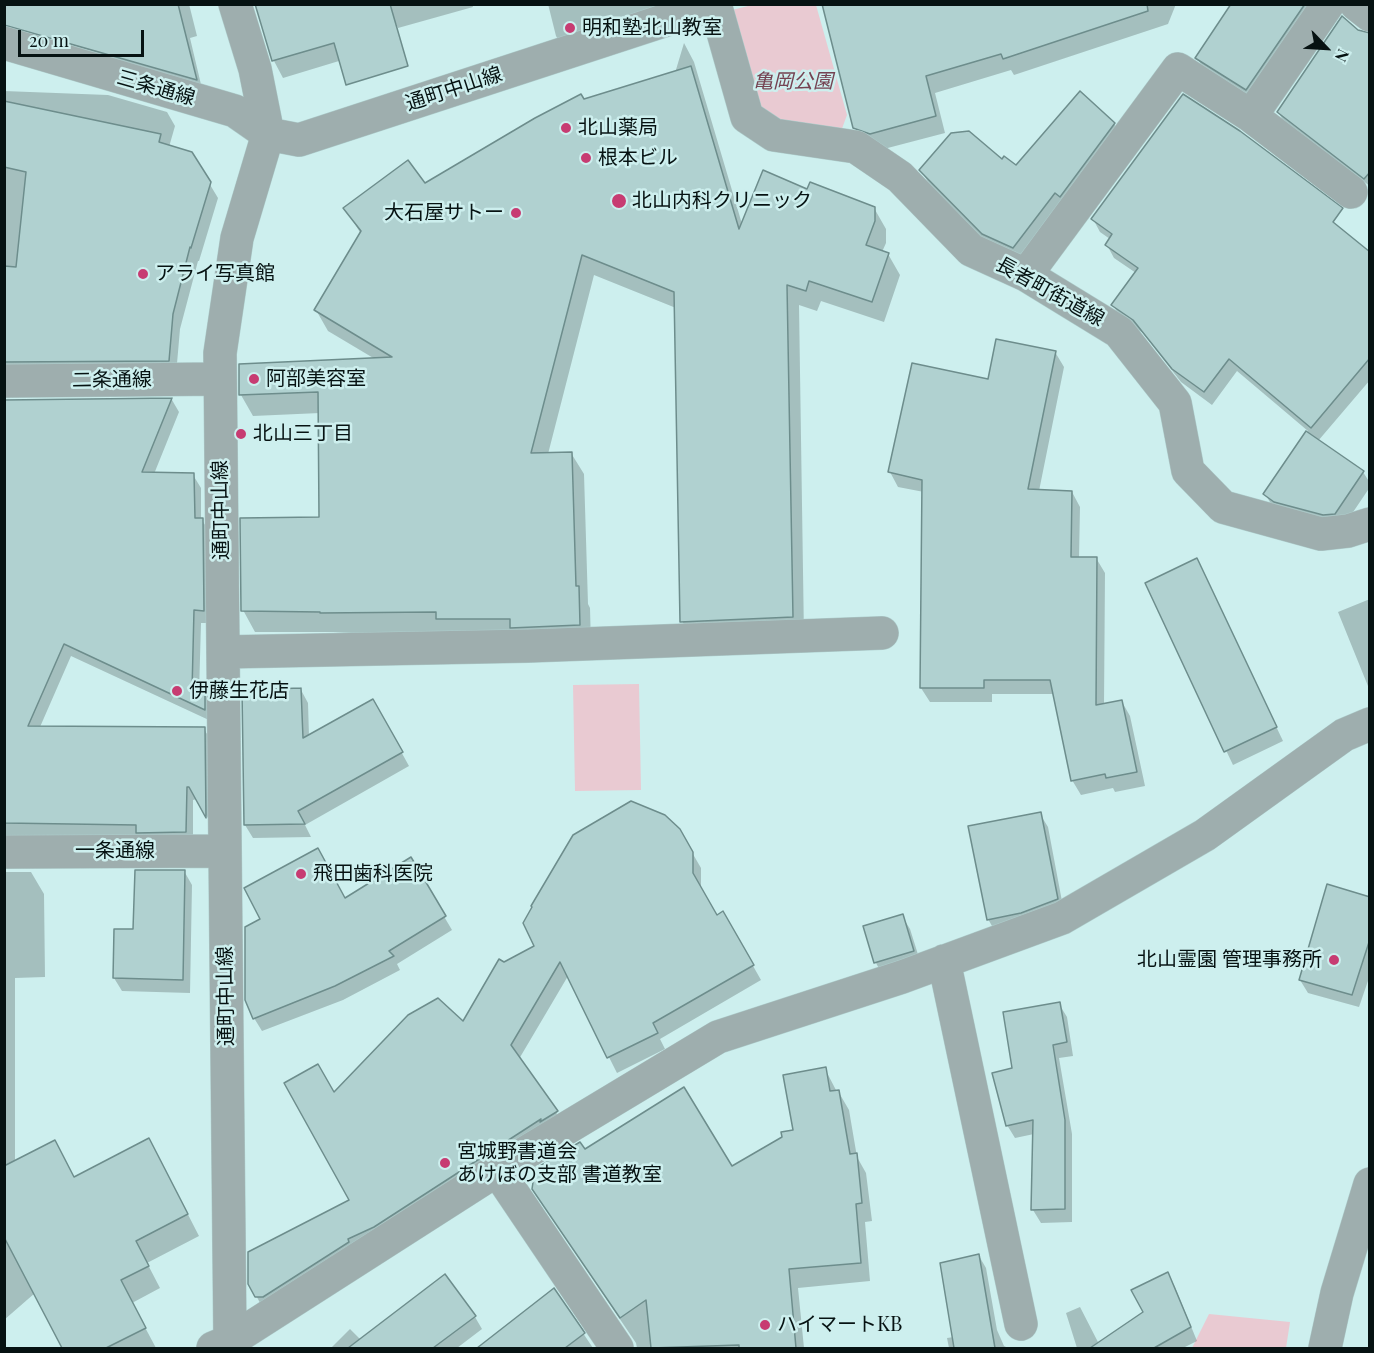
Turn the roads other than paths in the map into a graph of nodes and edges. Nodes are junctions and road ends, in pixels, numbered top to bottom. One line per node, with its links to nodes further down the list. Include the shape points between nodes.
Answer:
1 (235, 4): 8 (street, via 255,69)
2 (715, 4): 8 (street, 通町中山線, via 299,140); 10 (street, 長者町街道線, via 747,117 774,135 856,147 900,177 971,250)
3 (1328, 4): 7 (street)
4 (1356, 4): 5 (street)
5 (1370, 15)
6 (4, 43): 8 (street, 三条通線, via 235,111)
7 (1251, 116): 9 (street); 10 (street, via 1178,69)
8 (268, 134): 11 (street, 通町中山線, via 237,238 220,353)
9 (1351, 192)
10 (1026, 274): 13 (street, 長者町街道線, via 1119,332 1175,403 1188,471 1223,507 1321,534)
11 (220, 379): 12 (street, 二条通線); 15 (street, 通町中山線)
12 (4, 381)
13 (1370, 525)
14 (882, 633): 15 (street)
15 (223, 652): 17 (street, 通町中山線)
16 (1370, 724): 19 (street, via 1344,735 1205,835 1062,918)
17 (225, 851): 18 (street, 一条通線); 23 (street, 通町中山線)
18 (4, 852)
19 (945, 961): 20 (street, via 718,1037); 22 (street)
20 (496, 1170): 23 (street); 24 (street)
21 (1370, 1184): 25 (street)
22 (1021, 1324)
23 (222, 1345)
24 (617, 1348)
25 (1325, 1348)

